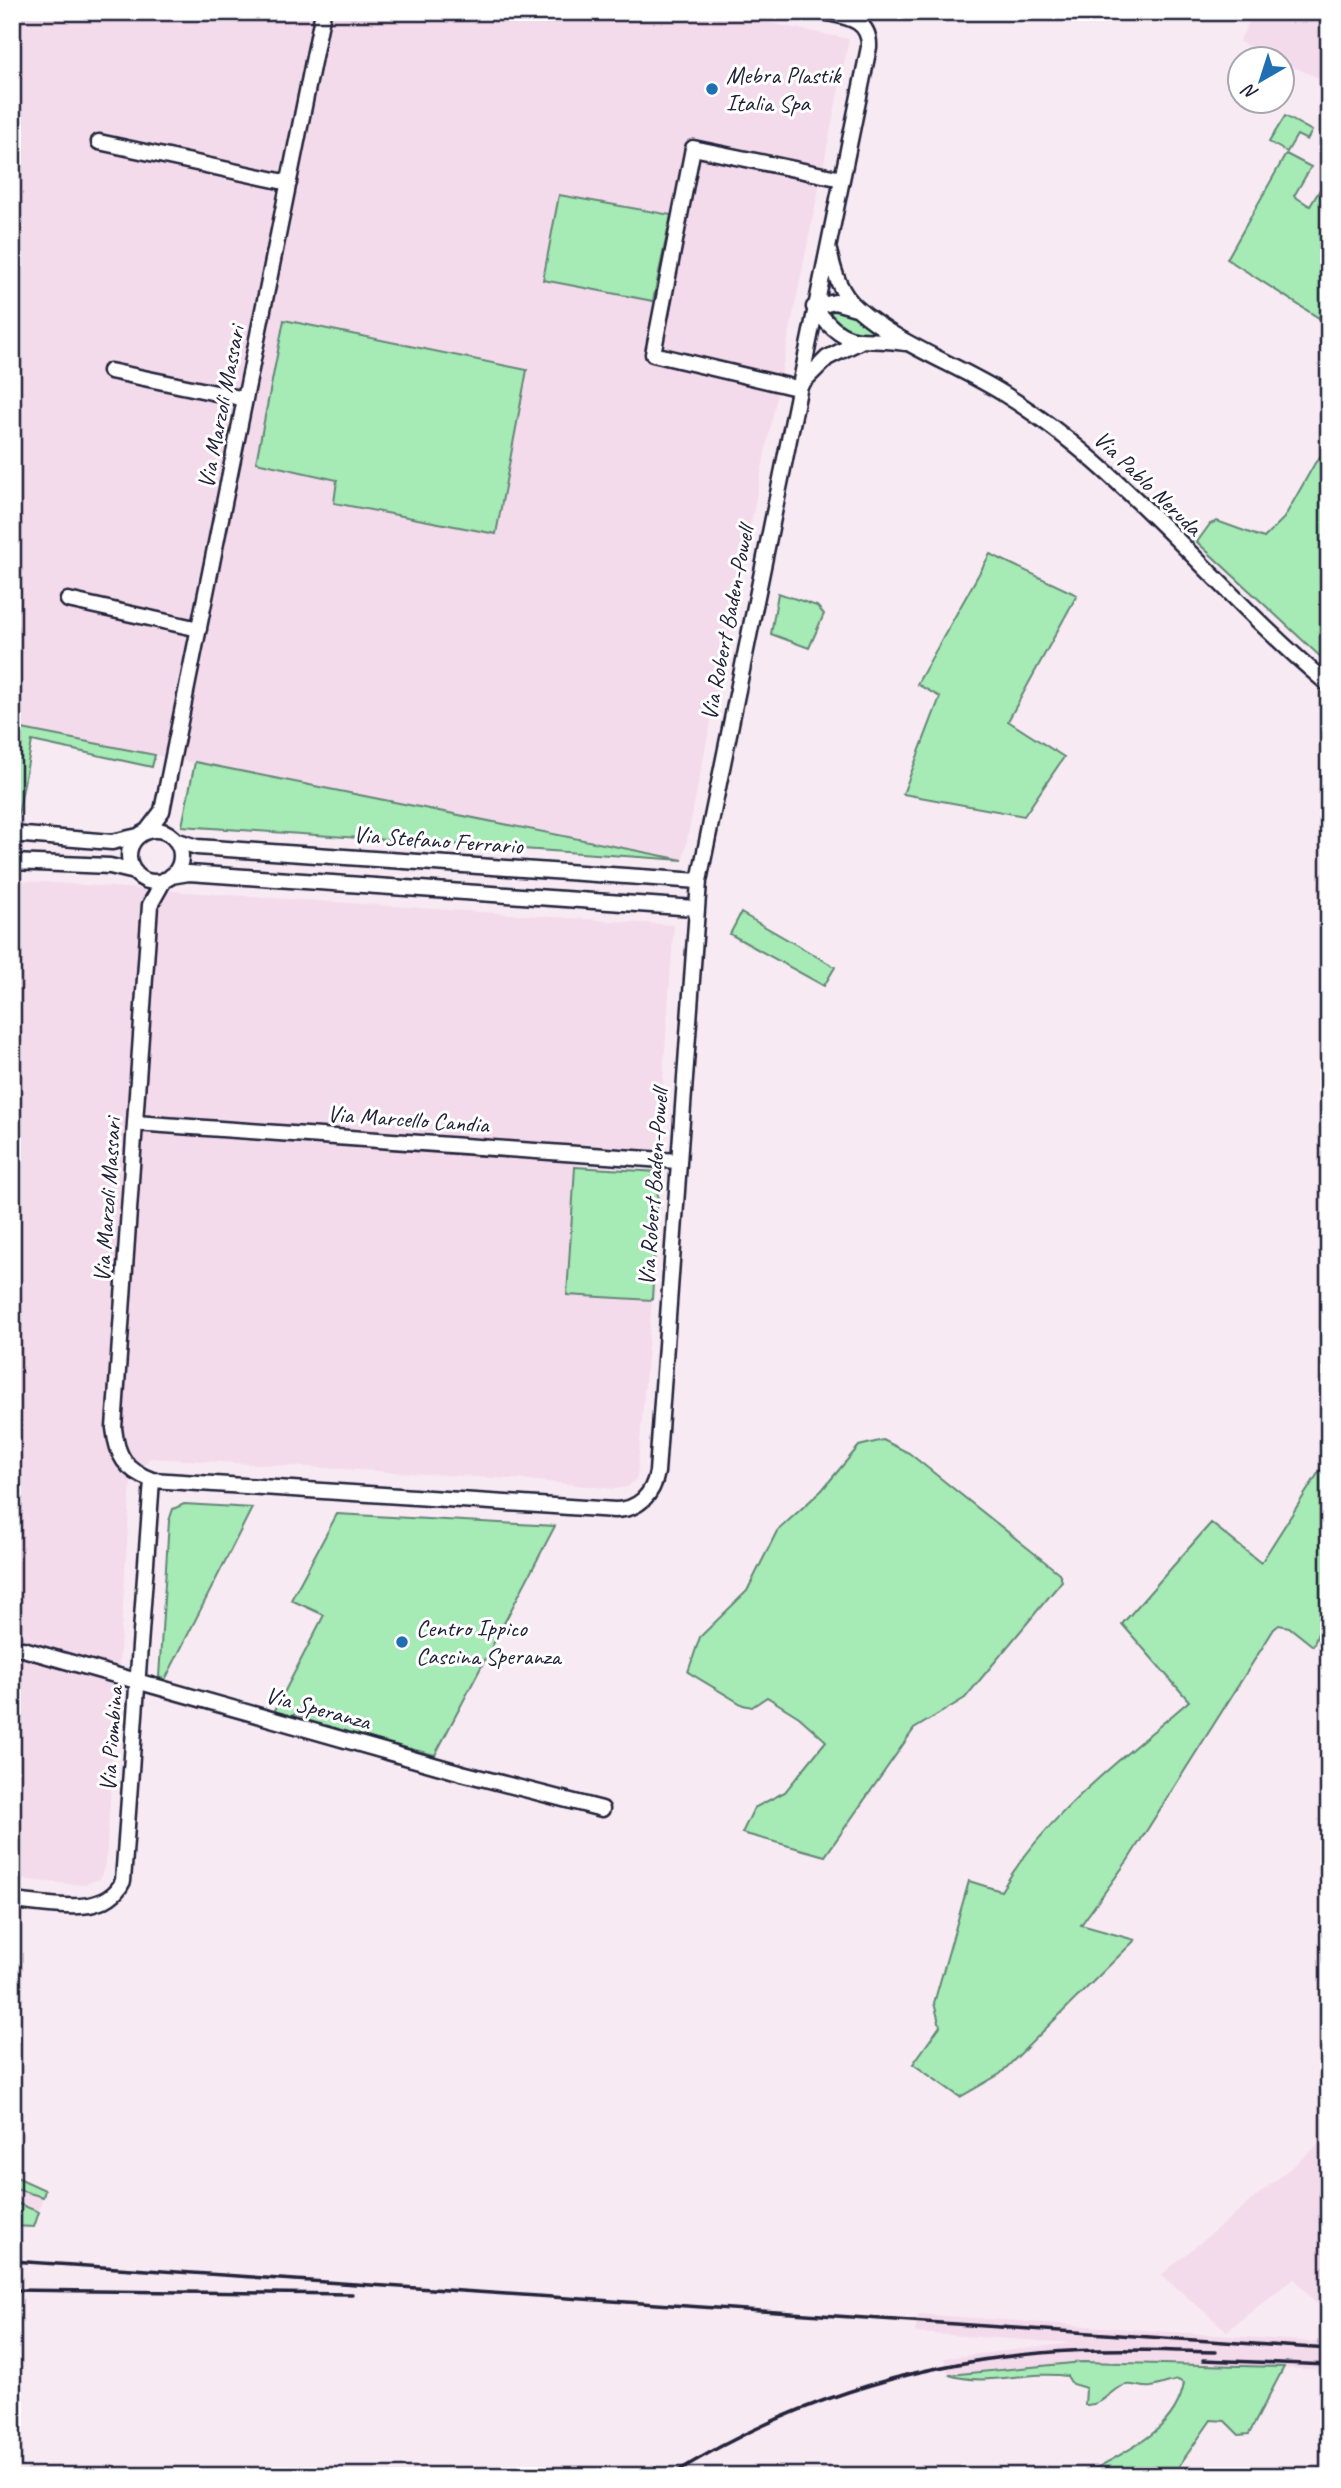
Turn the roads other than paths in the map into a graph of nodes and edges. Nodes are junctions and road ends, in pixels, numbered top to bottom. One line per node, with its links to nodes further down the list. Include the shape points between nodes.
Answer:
1 (323, 12): 5 (street, Via Marzoli Massari)
2 (823, 12): 4 (street, Via Robert Baden-Powell, via 850,18 868,34)
3 (99, 142): 5 (street)
4 (842, 179): 6 (street, Via Robert Baden-Powell); 12 (street, via 693,148 653,354)
5 (289, 183): 13 (street, Via Marzoli Massari)
6 (828, 247): 7 (street, Via Robert Baden-Powell); 8 (street, via 837,279)
7 (814, 307): 8 (street, via 835,302); 9 (street, via 832,328); 12 (street, Via Robert Baden-Powell)
8 (856, 308): 10 (street, Via Pablo Neruda)
9 (859, 342): 10 (street); 12 (street, via 827,358)
10 (914, 345): 16 (street, Via Pablo Neruda, via 1004,394 1076,446)
11 (110, 371): 13 (street)
12 (797, 388): 24 (street, Via Robert Baden-Powell)
13 (245, 398): 15 (street, Via Marzoli Massari)
14 (68, 600): 15 (street)
15 (199, 629): 17 (street, Via Marzoli Massari)
16 (1329, 685)
17 (163, 811): 19 (street, Via Marzoli Massari); 20 (street, Via Marzoli Massari)
18 (12, 834): 19 (street, via 111,842)
19 (142, 834): 20 (street, via 154,830); 22 (street, via 133,842 129,857)
20 (172, 837): 23 (street, via 179,847 180,863); 24 (street, Via Stefano Ferrario, via 197,847)
21 (12, 862): 22 (street, via 108,866)
22 (137, 874): 23 (street, via 148,881); 25 (street, Via Marzoli Massari)
23 (167, 878): 25 (street, Via Marzoli Massari); 26 (street, Via Stefano Ferrario, via 190,873)
24 (699, 881): 26 (street, Via Robert Baden-Powell)
25 (150, 905): 27 (street, Via Marzoli Massari)
26 (695, 908): 28 (street, Via Robert Baden-Powell)
27 (135, 1123): 28 (street, Via Marcello Candia); 29 (street, Via Marzoli Massari, via 114,1428 125,1465)
28 (677, 1161): 29 (street, Via Robert Baden-Powell, via 656,1477 651,1492 636,1505 620,1510 592,1509)
29 (152, 1480): 31 (street, Via Piombina)
30 (23, 1649): 31 (street, Via Speranza)
31 (138, 1683): 32 (street, Via Speranza); 33 (street, Via Piombina, via 120,1888 93,1905)
32 (601, 1809)
33 (12, 1901)

